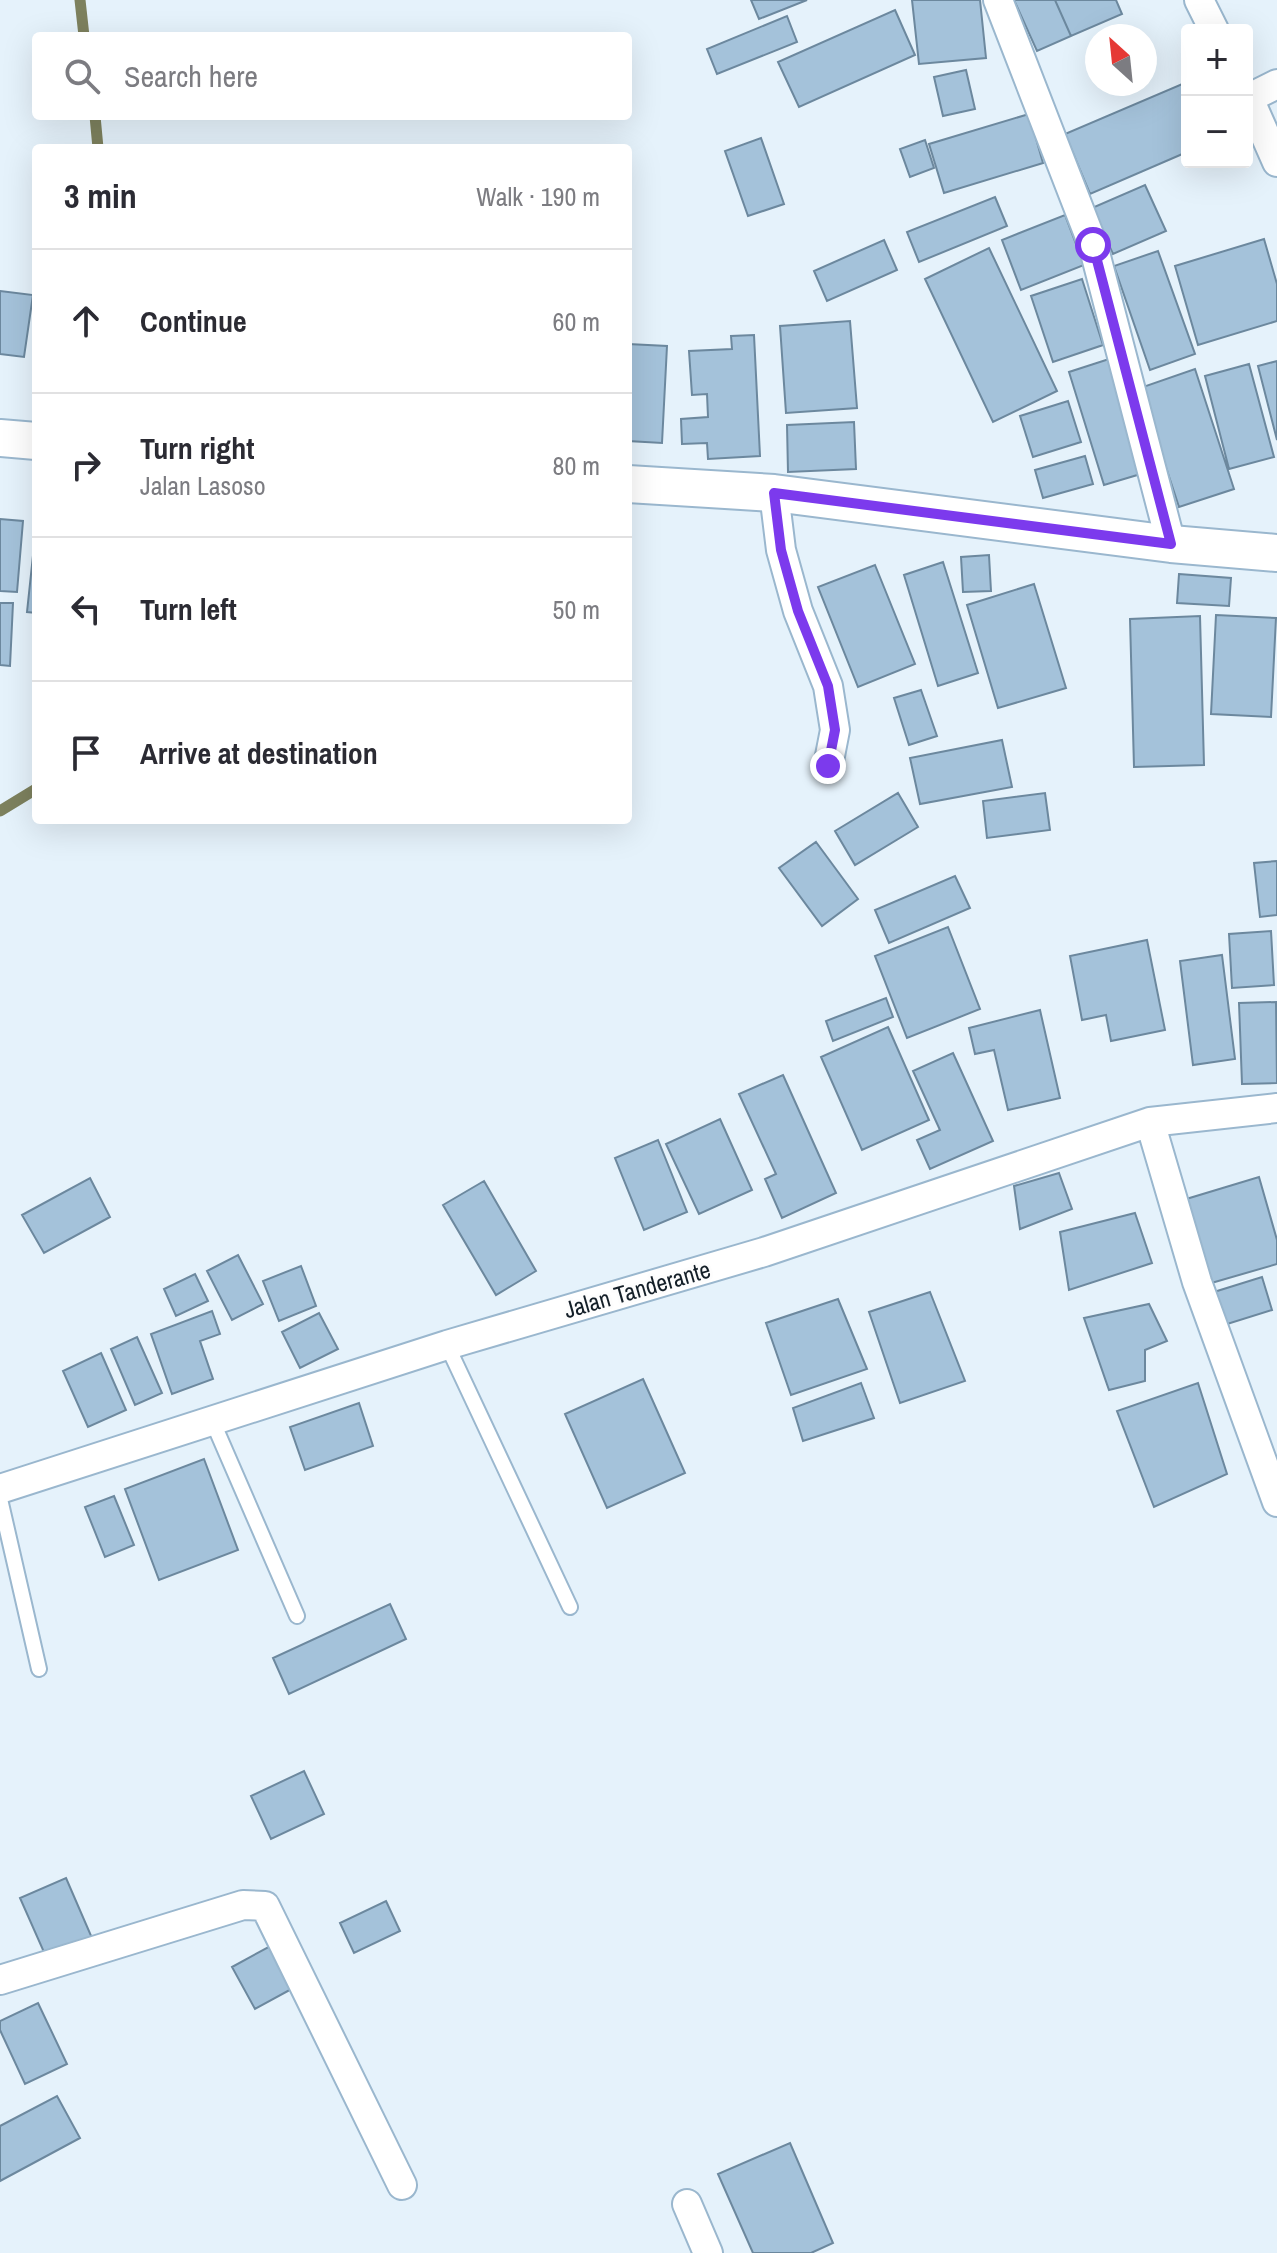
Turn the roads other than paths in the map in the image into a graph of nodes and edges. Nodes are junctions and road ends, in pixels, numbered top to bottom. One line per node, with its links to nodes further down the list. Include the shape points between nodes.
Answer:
1 (998, 0): 12 (street, via 1093,245)
2 (1199, 0): 3 (street)
3 (1211, 24)
4 (1277, 84): 5 (street)
5 (1253, 94)
6 (1253, 107): 7 (street)
7 (1277, 162)
8 (0, 438): 9 (street)
9 (32, 441)
10 (632, 484): 11 (street)
11 (774, 493): 12 (street); 14 (street, via 781,550 798,611 828,686 835,730)
12 (1171, 544): 13 (street)
13 (1277, 553)
14 (828, 766)
15 (1277, 1108): 16 (street, Jalan Tanderante)
16 (1150, 1122): 17 (street, Jalan Tanderante, via 764,1252); 21 (street, via 1197,1282)
17 (447, 1345): 18 (street, Jalan Tanderante); 22 (lane)
18 (212, 1420): 19 (street, Jalan Tanderante); 23 (lane)
19 (0, 1489)
20 (0, 1499): 24 (lane)
21 (1277, 1502)
22 (570, 1607)
23 (297, 1616)
24 (39, 1669)
25 (0, 1980): 26 (street, via 243,1905 265,1906)
26 (402, 2185)
27 (687, 2204): 28 (street)
28 (708, 2253)

